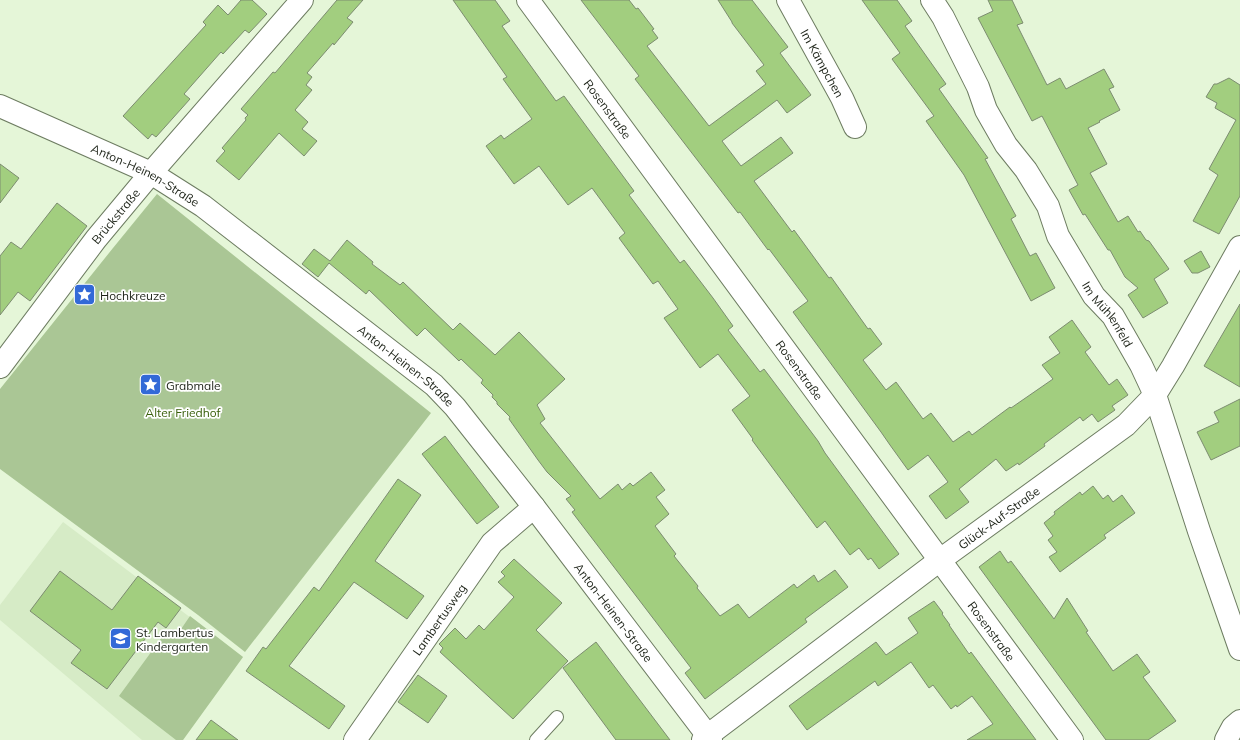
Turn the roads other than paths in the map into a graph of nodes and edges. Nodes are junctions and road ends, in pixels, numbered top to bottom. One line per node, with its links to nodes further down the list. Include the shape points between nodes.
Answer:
1 (302, 0): 7 (street, Brückstraße)
2 (528, 0): 12 (street, Rosenstraße)
3 (788, 0): 6 (street, Im Kämpchen, via 842,98)
4 (932, 0): 10 (street, Im Mühlenfeld, via 978,87 986,110 1006,145 1041,194 1058,236 1094,296 1113,316 1141,364)
5 (0, 106): 7 (street, Anton-Heinen-Straße)
6 (855, 127)
7 (151, 173): 9 (street, Brückstraße, via 96,239); 11 (street, Anton-Heinen-Straße, via 203,206 434,385 456,407)
8 (1240, 247): 10 (street, Glück-Auf-Straße)
9 (0, 367)
10 (1155, 395): 12 (street, Glück-Auf-Straße, via 1126,425); 13 (street, Im Mühlenfeld)
11 (534, 508): 16 (street, Anton-Heinen-Straße); 17 (street, Lambertusweg, via 492,543)
12 (940, 560): 16 (street, Glück-Auf-Straße); 19 (street, Rosenstraße)
13 (1240, 649)
14 (557, 717): 18 (lane)
15 (1240, 721): 20 (street, via 1233,727)
16 (707, 739)
17 (355, 740)
18 (536, 740)
19 (1072, 740)
20 (1226, 740)

